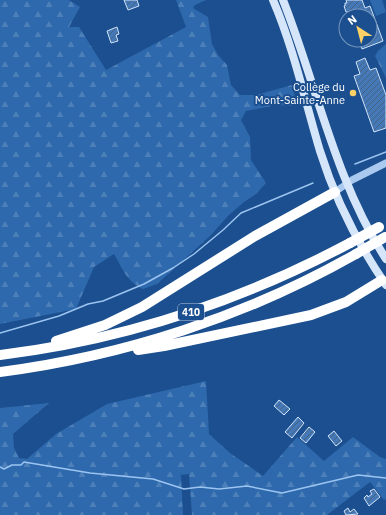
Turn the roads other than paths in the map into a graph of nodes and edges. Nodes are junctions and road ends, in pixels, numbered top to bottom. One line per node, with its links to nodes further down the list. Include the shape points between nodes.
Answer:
1 (273, 0): 5 (main road)
2 (283, 0): 4 (main road)
3 (386, 163): 4 (street)
4 (348, 184): 5 (street); 8 (main road, via 360,213)
5 (335, 192): 9 (main road, via 356,236); 10 (highway, via 255,236 137,310 93,329)
6 (382, 225): 10 (highway, 410, bridge, via 271,281 192,311 112,335)
7 (385, 237): 12 (highway, 410, bridge, via 283,291 220,318)
8 (386, 259)
9 (385, 280): 12 (highway, via 346,302 311,315 164,346)
10 (22, 352): 11 (highway, 410)
11 (0, 355)
12 (92, 356): 13 (highway, 410)
13 (0, 372)

